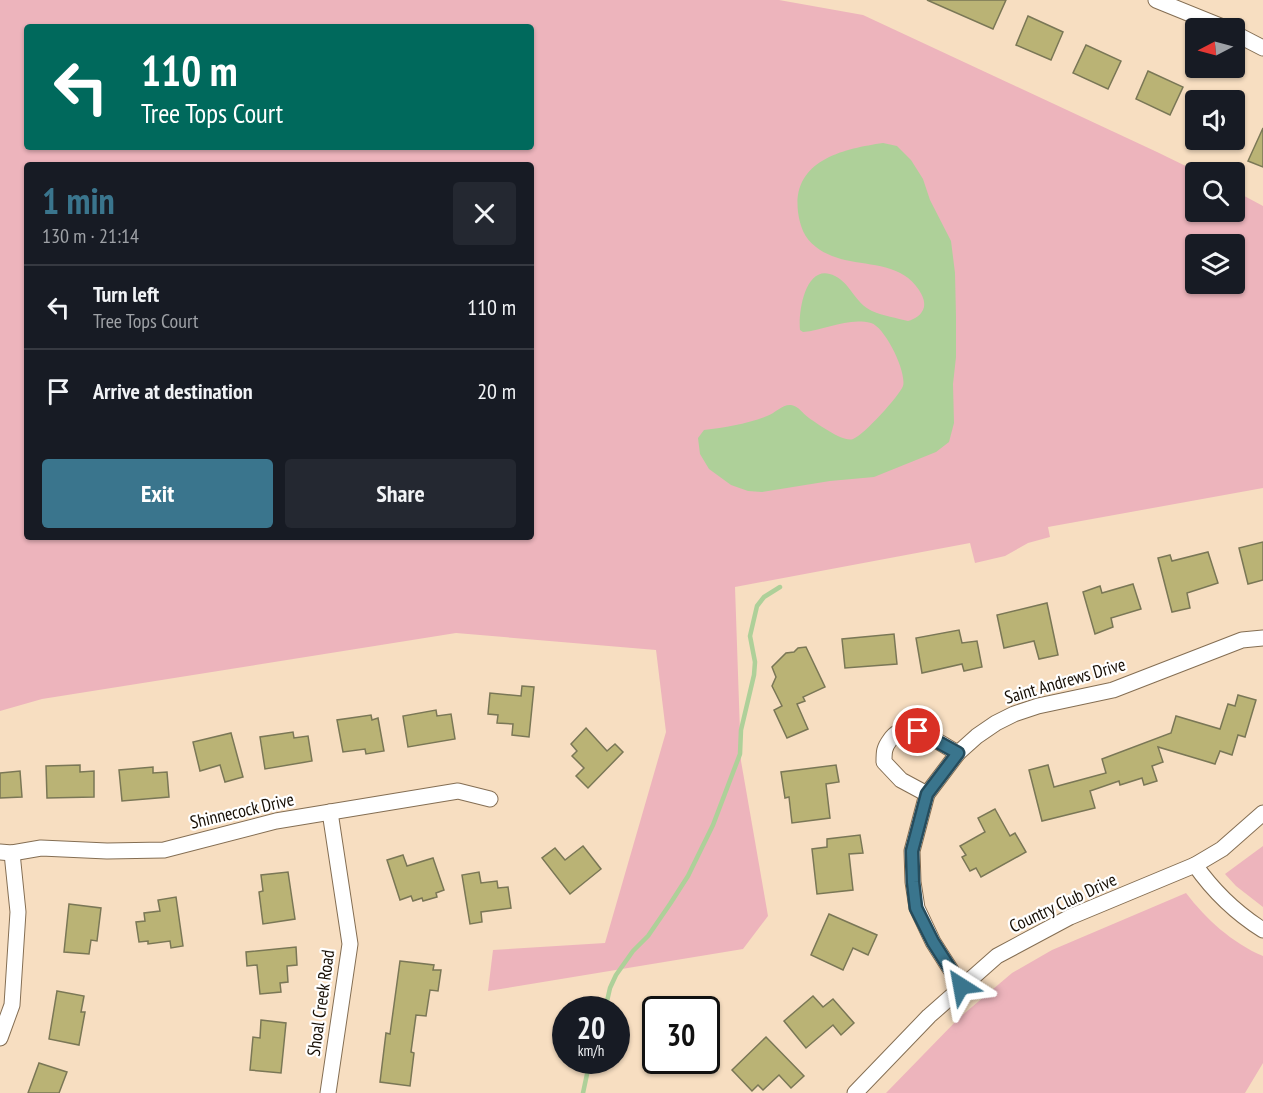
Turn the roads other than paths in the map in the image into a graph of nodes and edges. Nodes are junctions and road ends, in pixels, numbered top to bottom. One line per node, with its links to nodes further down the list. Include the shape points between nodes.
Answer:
1 (1156, 0): 2 (street)
2 (1200, 18)
3 (1245, 39): 4 (street)
4 (1263, 48)
5 (1263, 638): 6 (street, Saint Andrews Drive, via 1242,640 1113,690 1014,714 977,736)
6 (958, 753): 7 (street, Saint Andrews Drive); 7 (street, via 918,731 904,729 893,735 884,749 884,762 902,780)
7 (927, 794): 14 (street, Saint Andrews Drive, via 912,851 916,908)
8 (490, 799): 9 (street, Shinnecock Drive, via 458,791)
9 (330, 812): 11 (street, Shinnecock Drive, via 276,821 164,850 41,848); 16 (street, Shoal Creek Road, via 350,944)
10 (1263, 813): 12 (street, Country Club Drive, via 1222,849)
11 (6, 853): 15 (street, via 18,912 12,1005)
12 (1195, 865): 13 (street, via 1236,912); 14 (street, Country Club Drive, via 1043,929 997,956)
13 (1263, 930)
14 (961, 986): 17 (street, Country Club Drive)
15 (0, 1038)
16 (328, 1093)
17 (855, 1093)

